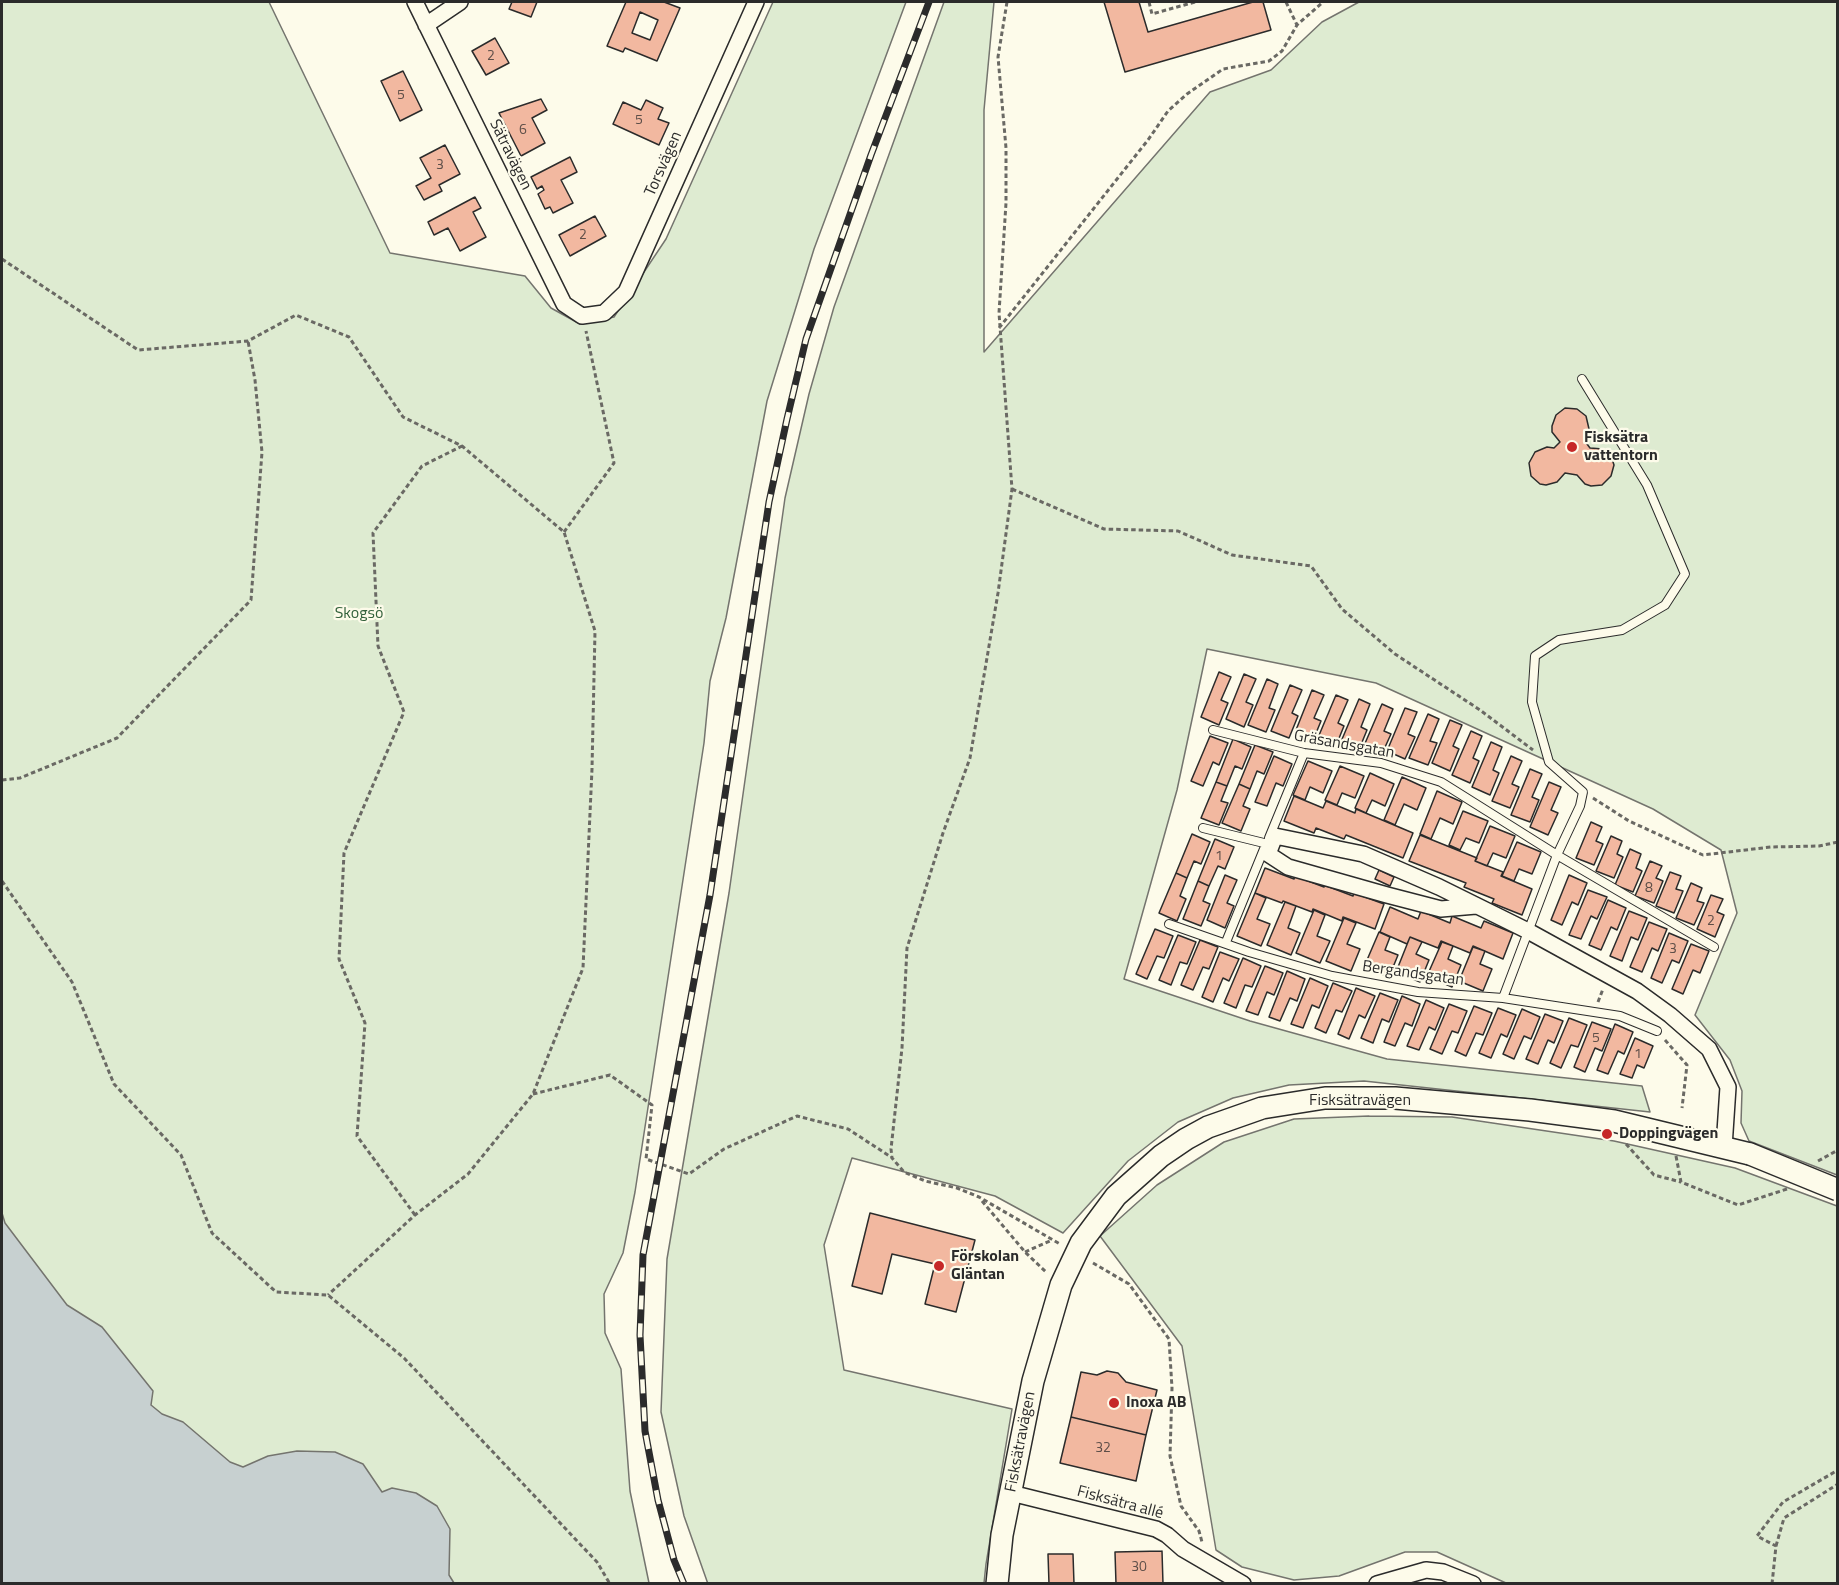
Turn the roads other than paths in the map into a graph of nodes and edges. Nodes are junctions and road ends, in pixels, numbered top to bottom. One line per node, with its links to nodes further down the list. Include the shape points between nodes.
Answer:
1 (415, 2): 4 (street, Sätravägen)
2 (460, 2): 4 (street)
3 (756, 2): 5 (street, Torsvägen, via 626,292 604,313)
4 (426, 25): 5 (street, Sätravägen, via 564,304)
5 (582, 316)
6 (1582, 379): 11 (lane, via 1647,485 1685,574 1665,605 1622,630 1559,640 1535,656 1532,702 1549,762 1583,792)
7 (1213, 730): 8 (lane, Gräsandsgatan)
8 (1304, 753): 10 (lane); 11 (lane, Gräsandsgatan, via 1381,763 1441,782)
9 (1203, 828): 10 (lane)
10 (1269, 845): 12 (street, via 1275,836 1363,854); 12 (street, via 1268,854 1288,867 1441,909); 15 (lane)
11 (1557, 855): 14 (lane); 16 (lane, Gräsandsgatan)
12 (1476, 906): 14 (street)
13 (1169, 924): 15 (lane, Bergandsgatan)
14 (1528, 931): 17 (lane); 19 (street, via 1637,991 1709,1049 1728,1087)
15 (1226, 942): 17 (lane, Bergandsgatan, via 1332,976 1418,992)
16 (1714, 947)
17 (1503, 998): 18 (lane, Bergandsgatan, via 1620,1016)
18 (1657, 1031)
19 (1724, 1147): 20 (street, Fisksätravägen, bridge); 21 (street, Fisksätravägen, via 1614,1121 1406,1099 1325,1098 1262,1108 1208,1127 1161,1155 1135,1177 1087,1235 1061,1285 1033,1381)
20 (1838, 1190)
21 (1011, 1493): 22 (street, Fisksätravägen); 23 (street, Fisksätra allé, via 1156,1529)
22 (997, 1584)
23 (1243, 1584)
24 (1377, 1584): 25 (street, via 1426,1570)
25 (1473, 1584)

